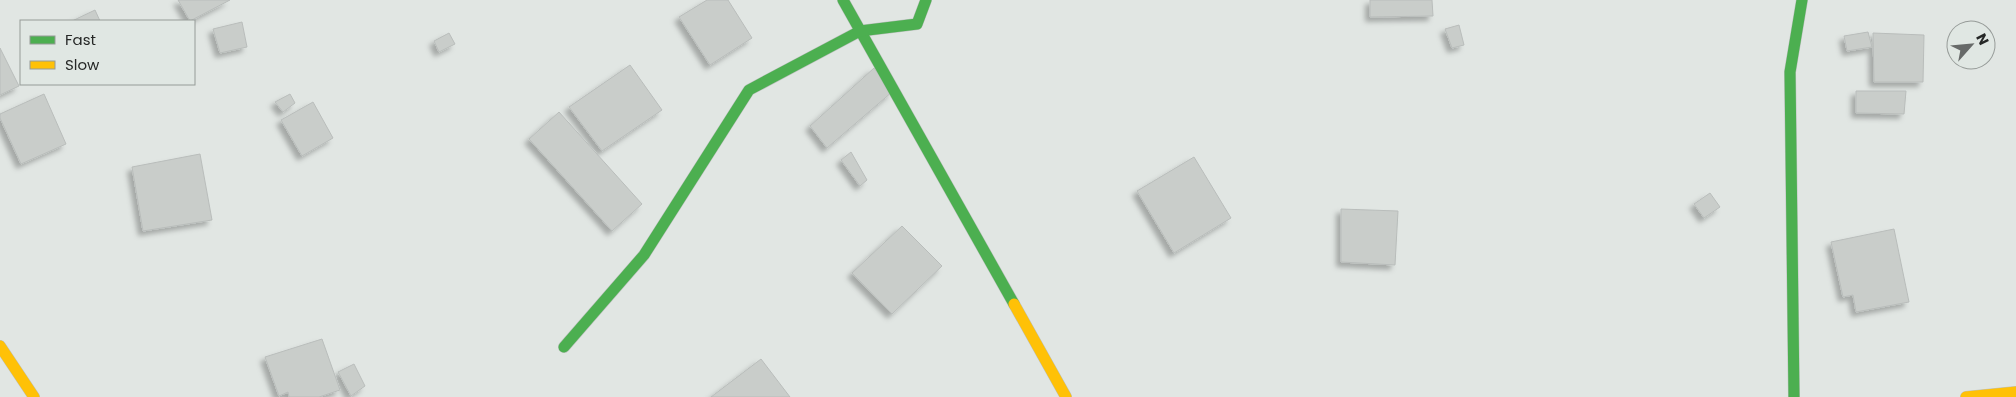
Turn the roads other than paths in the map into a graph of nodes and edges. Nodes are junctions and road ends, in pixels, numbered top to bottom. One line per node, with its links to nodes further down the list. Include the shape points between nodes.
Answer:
1 (842, 0): 4 (street)
2 (926, 0): 4 (street, via 917,24)
3 (1802, 0): 10 (street, via 1790,72)
4 (860, 31): 6 (street, via 749,90 644,255); 9 (street)
5 (0, 346): 8 (street)
6 (564, 347)
7 (2016, 392): 11 (street)
8 (34, 397)
9 (1066, 397)
10 (1794, 397)
11 (1966, 397)

